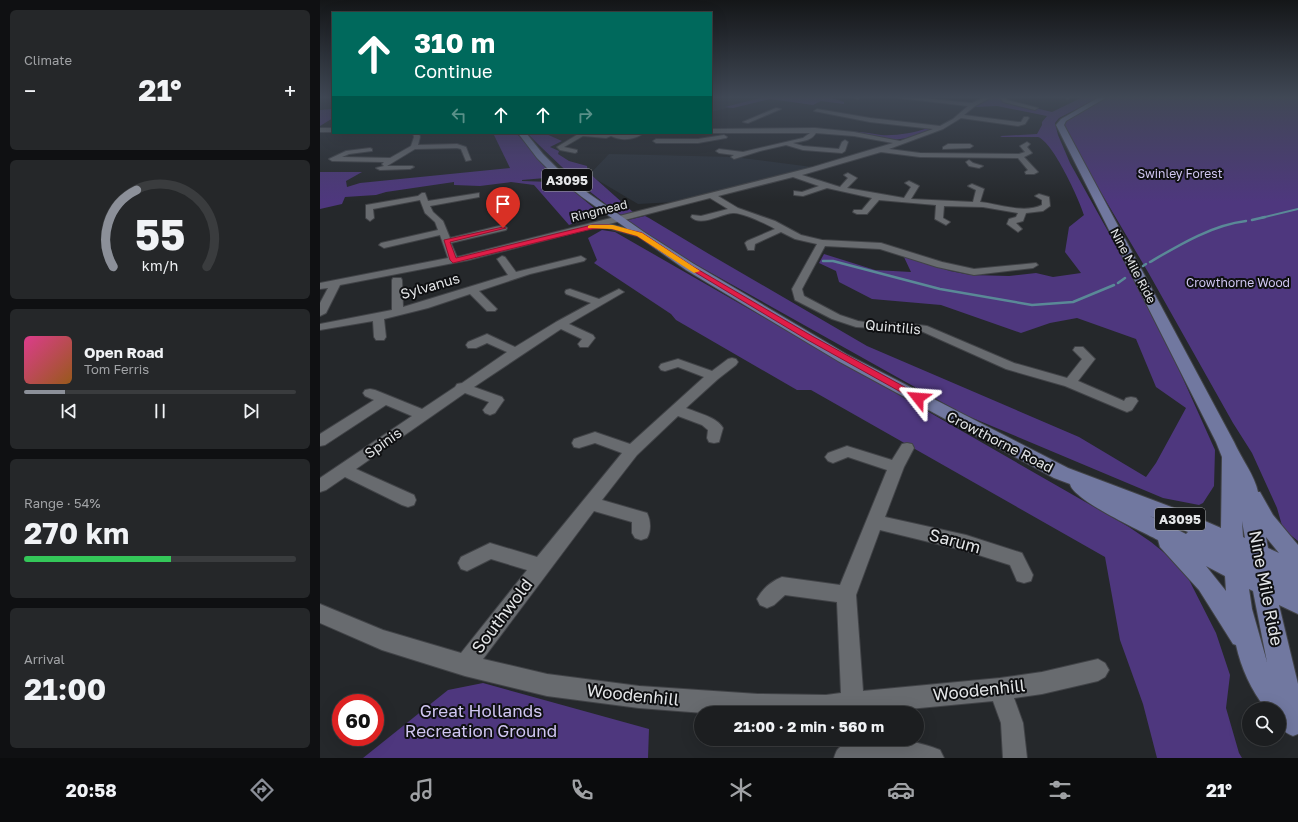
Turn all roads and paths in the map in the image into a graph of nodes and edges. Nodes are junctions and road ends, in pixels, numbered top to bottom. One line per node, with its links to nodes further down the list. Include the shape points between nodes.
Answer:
1 (728, 131): 13 (street, via 725,136 716,139)
2 (814, 131): 15 (street, via 810,136)
3 (829, 131): 16 (street, via 866,135)
4 (933, 131): 16 (street, Ringmead)
5 (1063, 131): 107 (main road, Nine Mile Ride)
6 (416, 134): 18 (street)
7 (523, 134): 54 (main road, Crowthorne Road / A3095, via 555,171)
8 (639, 134): 10 (street, via 634,138)
9 (581, 135): 10 (street); 22 (street, via 560,147)
10 (614, 135)
11 (670, 136): 13 (street, via 684,137)
12 (656, 141): 13 (street)
13 (679, 141)
14 (845, 142): 15 (street, via 842,151 808,152)
15 (786, 143): 24 (street)
16 (899, 143): 20 (street, Ringmead)
17 (1027, 144): 26 (street, via 1023,146 1029,153)
18 (414, 147): 28 (street); 29 (street, via 457,146 464,148 471,160)
19 (946, 148): 25 (street, via 971,145)
20 (881, 149): 30 (street, via 912,158); 34 (street, Ringmead)
21 (370, 150): 28 (street, via 348,152 332,160)
22 (575, 151)
23 (719, 151): 24 (street)
24 (744, 154): 27 (street)
25 (977, 155): 26 (street); 30 (street)
26 (1020, 156): 33 (street, via 1034,172)
27 (734, 157)
28 (391, 160): 32 (street, via 373,169)
29 (460, 160)
30 (966, 160): 31 (street, via 971,165)
31 (979, 166)
32 (410, 167)
33 (1029, 172)
34 (795, 174): 37 (street); 42 (street, Ringmead)
35 (848, 175): 39 (street, via 853,178)
36 (909, 183): 46 (street, via 915,186)
37 (825, 186): 39 (street); 40 (street, via 803,194)
38 (972, 186): 48 (street, via 980,189)
39 (841, 190): 44 (street)
40 (797, 193)
41 (477, 195): 45 (street)
42 (712, 196): 49 (street); 54 (street, Ringmead)
43 (1039, 196): 50 (street, via 1046,199 1046,206 1041,209)
44 (877, 197): 46 (street); 51 (street, via 864,212)
45 (424, 199): 53 (street, via 369,207); 61 (street, via 429,213 439,221)
46 (906, 201): 47 (street)
47 (940, 203): 48 (street); 55 (street, via 939,219)
48 (976, 204): 50 (street)
49 (735, 210): 52 (street, via 700,219); 58 (street, via 772,223)
50 (1023, 210): 59 (street, via 1020,218 1010,224)
51 (857, 212)
52 (695, 217)
53 (370, 218)
54 (619, 220): 56 (street, Ringmead); 60 (main road, Crowthorne Road / A3095)
55 (946, 222)
56 (592, 227): 60 (street, via 613,227); 68 (street, Ringmead)
57 (503, 228): 61 (street)
58 (781, 229): 62 (street, via 798,237); 64 (street, via 750,243)
59 (1018, 229)
60 (640, 234): 110 (main road, Crowthorne Road / A3095, via 690,267 843,358)
61 (445, 236): 63 (street); 68 (street)
62 (822, 243): 70 (street, via 881,246 940,266 974,272); 93 (street, Quintilis, via 797,289 799,298 810,305 856,324 923,328 1010,366)
63 (384, 245)
64 (750, 248)
65 (560, 251): 69 (street)
66 (502, 259): 71 (street)
67 (581, 259): 69 (street, Sylvanus)
68 (453, 260): 73 (street, Ringmead)
69 (568, 261): 71 (street, Sylvanus)
70 (1033, 265)
71 (514, 276): 75 (street, Sylvanus)
72 (397, 280): 80 (street, Sylvanus)
73 (335, 284): 74 (street, Ringmead); 81 (street)
74 (320, 286)
75 (471, 290): 79 (street, Sylvanus); 80 (street, Sylvanus, via 438,302)
76 (570, 292): 78 (street)
77 (619, 292): 78 (street, Spinis)
78 (598, 302): 83 (street, Spinis)
79 (491, 308)
80 (398, 311): 82 (street, Sylvanus)
81 (320, 313)
82 (378, 316): 84 (street, Sylvanus); 85 (street)
83 (560, 324): 86 (street, via 589,338); 89 (street, Spinis)
84 (320, 327)
85 (380, 338)
86 (584, 344)
87 (472, 345): 89 (street, via 487,338)
88 (1079, 350): 93 (street, via 1089,359)
89 (516, 352): 94 (street, Spinis)
90 (732, 362): 92 (street, Southwold)
91 (665, 367): 92 (street, via 678,363)
92 (713, 376): 99 (street, Southwold)
93 (1070, 383): 97 (street, Quintilis, via 1127,407)
94 (462, 387): 98 (street, via 496,400); 100 (street, Spinis)
95 (370, 393): 96 (street, Spinis)
96 (385, 399): 100 (street, Spinis); 102 (street)
97 (1131, 402)
98 (490, 410)
99 (677, 410): 101 (street, via 716,428); 105 (street, Southwold)
100 (423, 415): 109 (street, Spinis)
101 (714, 438)
102 (320, 441)
103 (579, 442): 105 (street, via 595,437)
104 (907, 448): 108 (street)
105 (632, 451): 114 (street, Southwold)
106 (833, 457): 108 (street, via 847,451)
107 (1231, 457): 112 (main road, Nine Mile Ride); 118 (main road, Nine Mile Ride)
108 (896, 467): 115 (street)
109 (344, 470): 111 (street, Spinis); 113 (street, Spinis)
110 (1061, 473): 116 (main road, Crowthorne Road / A3095, via 1100,500); 118 (main road, Crowthorne Road / A3095, via 1126,499)
111 (320, 486)
112 (1247, 486): 119 (main road, via 1266,521); 122 (main road, Nine Mile Ride)
113 (408, 500)
114 (590, 503): 117 (street, via 641,518); 121 (street, Southwold)
115 (875, 522): 124 (street, Sarum, via 966,543 1016,559); 126 (street)
116 (1153, 528): 118 (main road, Crowthorne Road / A3095); 130 (main road, via 1208,583)
117 (641, 533)
118 (1233, 556): 122 (main road, A3095); 122 (main road, A3095); 130 (main road, Nine Mile Ride, via 1240,609)
119 (1298, 561)
120 (467, 563): 121 (street, Southwold, via 490,552)
121 (540, 566): 131 (street, Southwold)
122 (1260, 568): 123 (main road, A3095); 125 (main road); 128 (main road, A3095); 135 (main road, Nine Mile Ride)
123 (1298, 572)
124 (1024, 575)
125 (1298, 588)
126 (846, 595): 127 (street, via 782,586); 134 (street)
127 (767, 599)
128 (1298, 603)
129 (320, 614): 131 (street, Woodenhill, via 382,640)
130 (1248, 644): 135 (main road, Nine Mile Ride, via 1253,663)
131 (465, 665): 134 (street, Woodenhill, via 547,685 639,697 758,705 826,706)
132 (1098, 670): 133 (street, Woodenhill, via 1042,683)
133 (1000, 688): 134 (street, Woodenhill); 138 (street, via 1012,723)
134 (853, 702)
135 (1296, 727)
136 (846, 758): 137 (street, via 850,755 889,749)
137 (932, 758)
138 (1015, 758)

